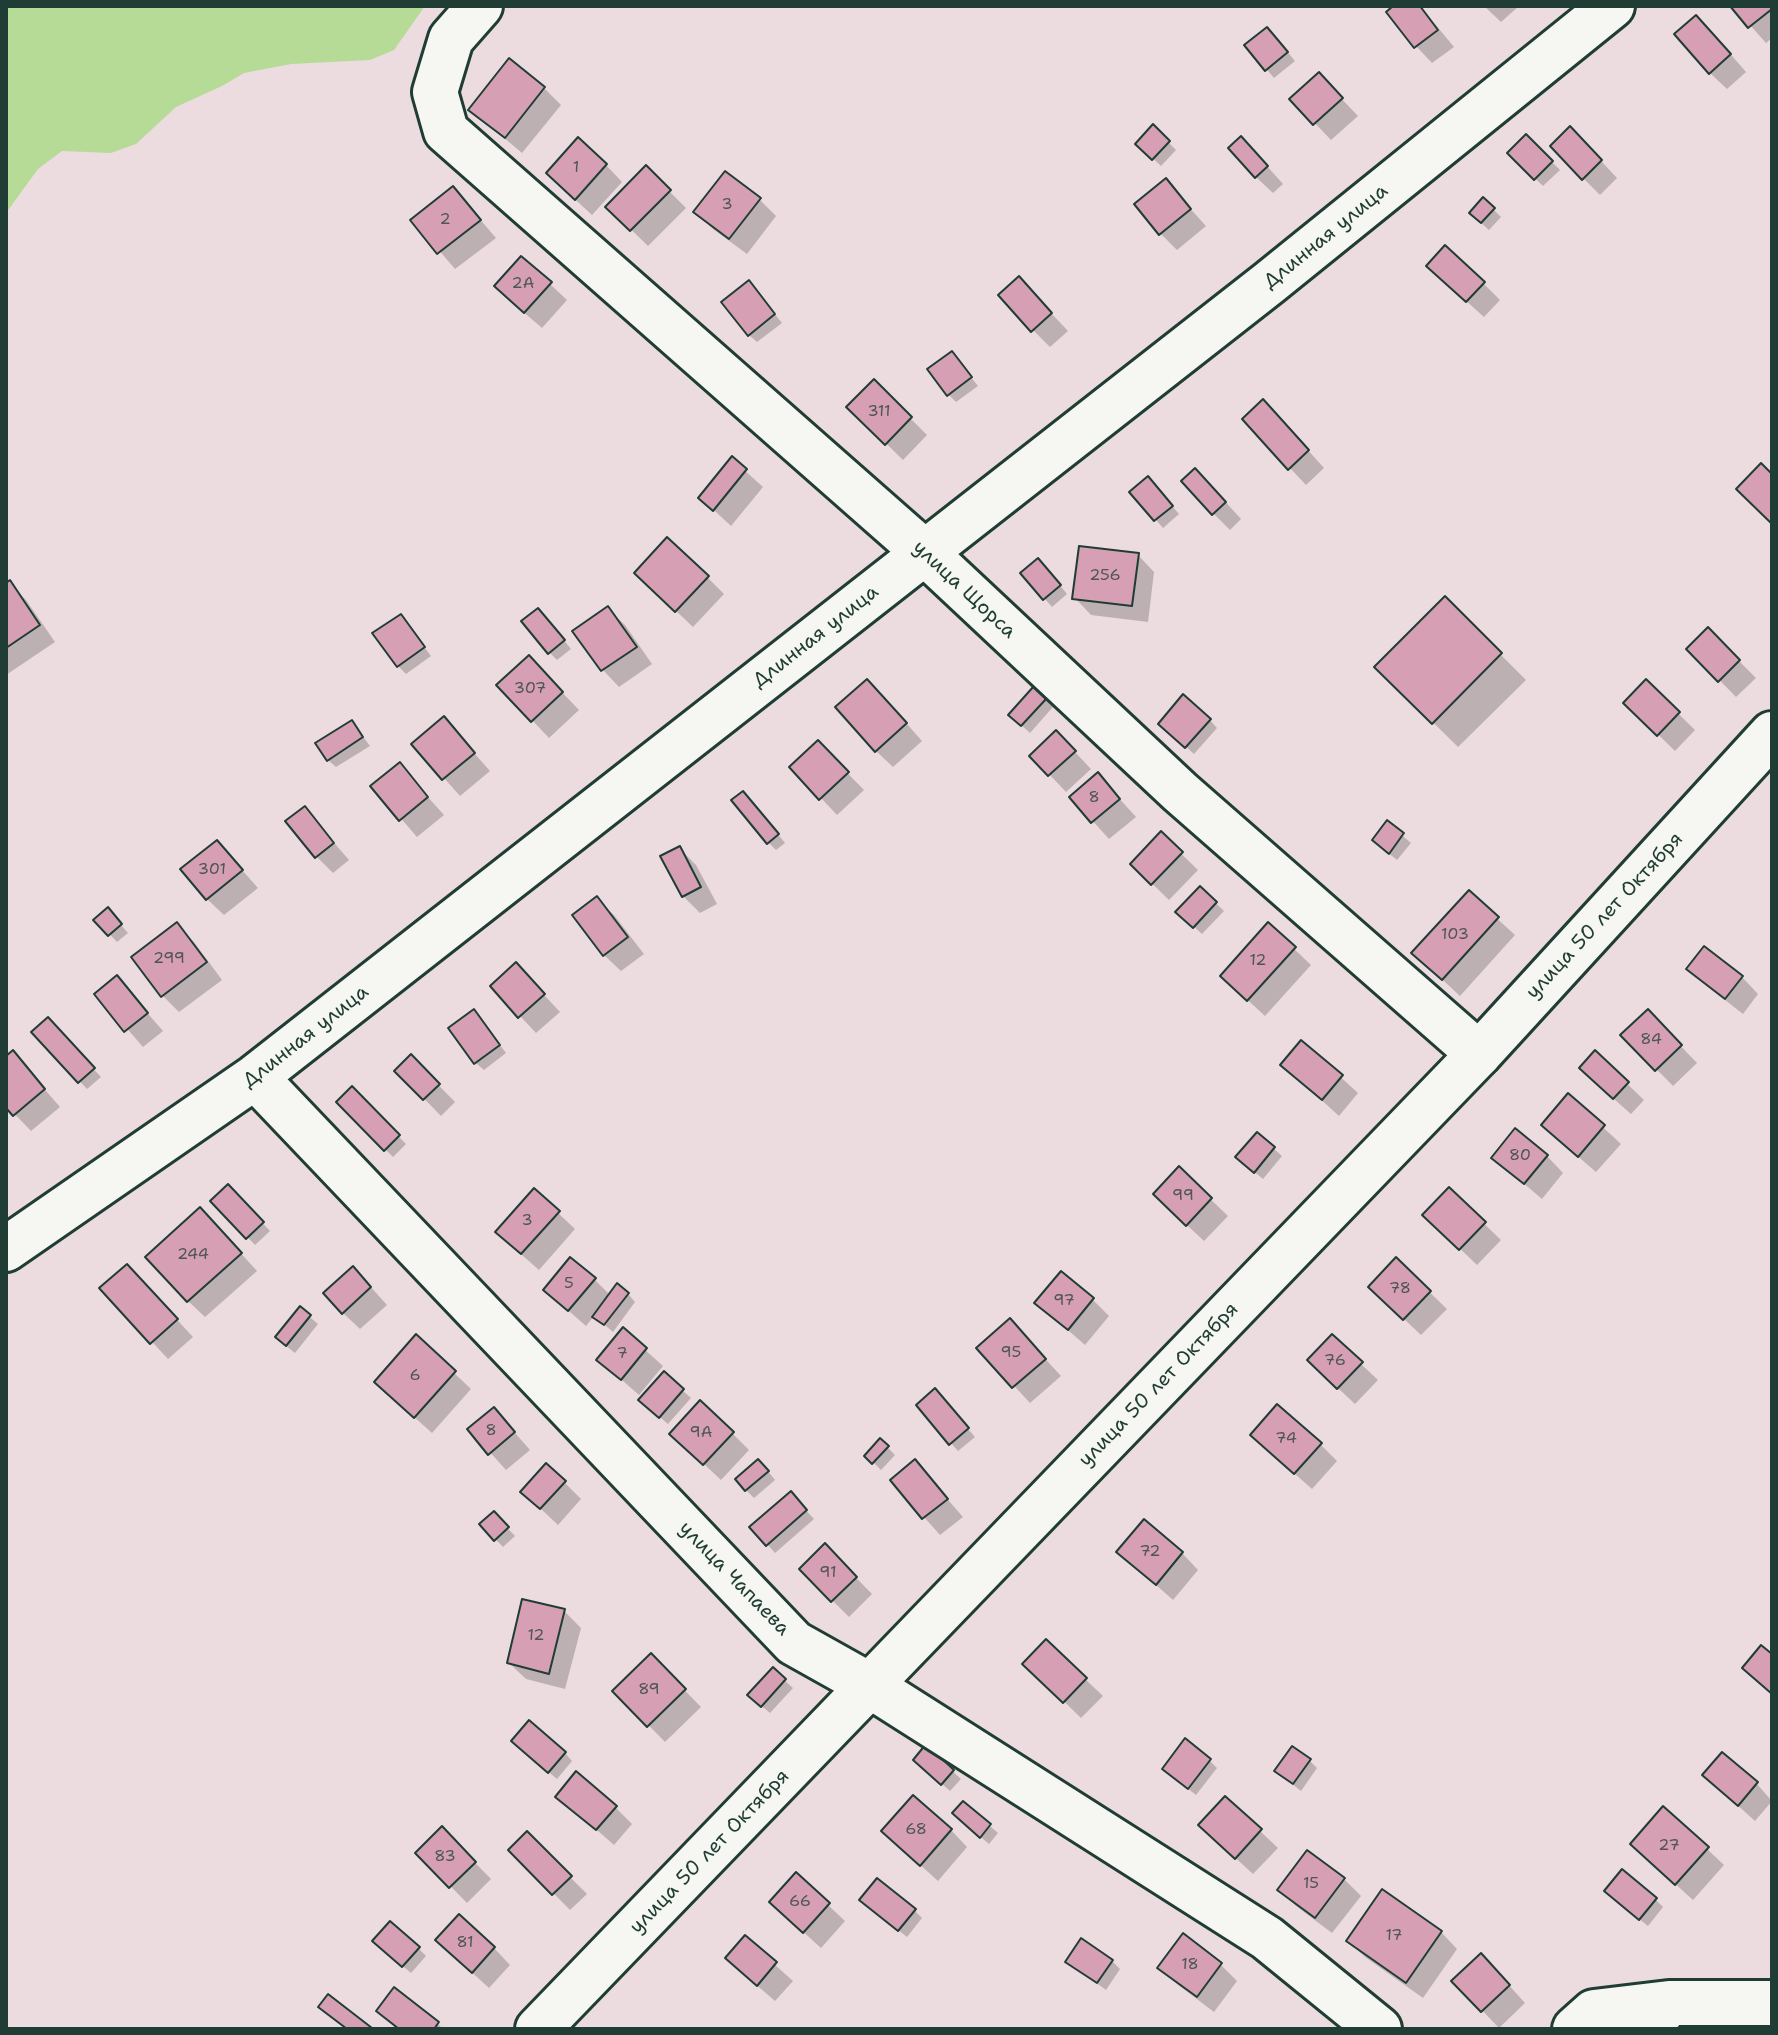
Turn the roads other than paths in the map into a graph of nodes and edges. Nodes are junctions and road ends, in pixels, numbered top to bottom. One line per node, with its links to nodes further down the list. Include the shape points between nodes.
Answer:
1 (480, 6): 3 (street, улица Щорса, via 451,39 435,92 446,131)
2 (1612, 6): 3 (street, Длинная улица, via 1282,273)
3 (924, 552): 5 (street, улица Щорса, via 1180,792); 6 (street, Длинная улица)
4 (1772, 734): 5 (street, улица 50 лет Октября)
5 (1479, 1054): 8 (street, улица 50 лет Октября)
6 (255, 1077): 7 (street, Длинная улица); 8 (street, улица Чапаева, via 794,1643)
7 (6, 1249)
8 (869, 1685): 11 (street, улица 50 лет Октября); 12 (street, улица Чапаева, via 1267,1938)
9 (1772, 2003): 10 (street)
10 (1658, 2016): 13 (street, via 1594,2012)
11 (538, 2029)
12 (1379, 2029)
13 (1575, 2029)

